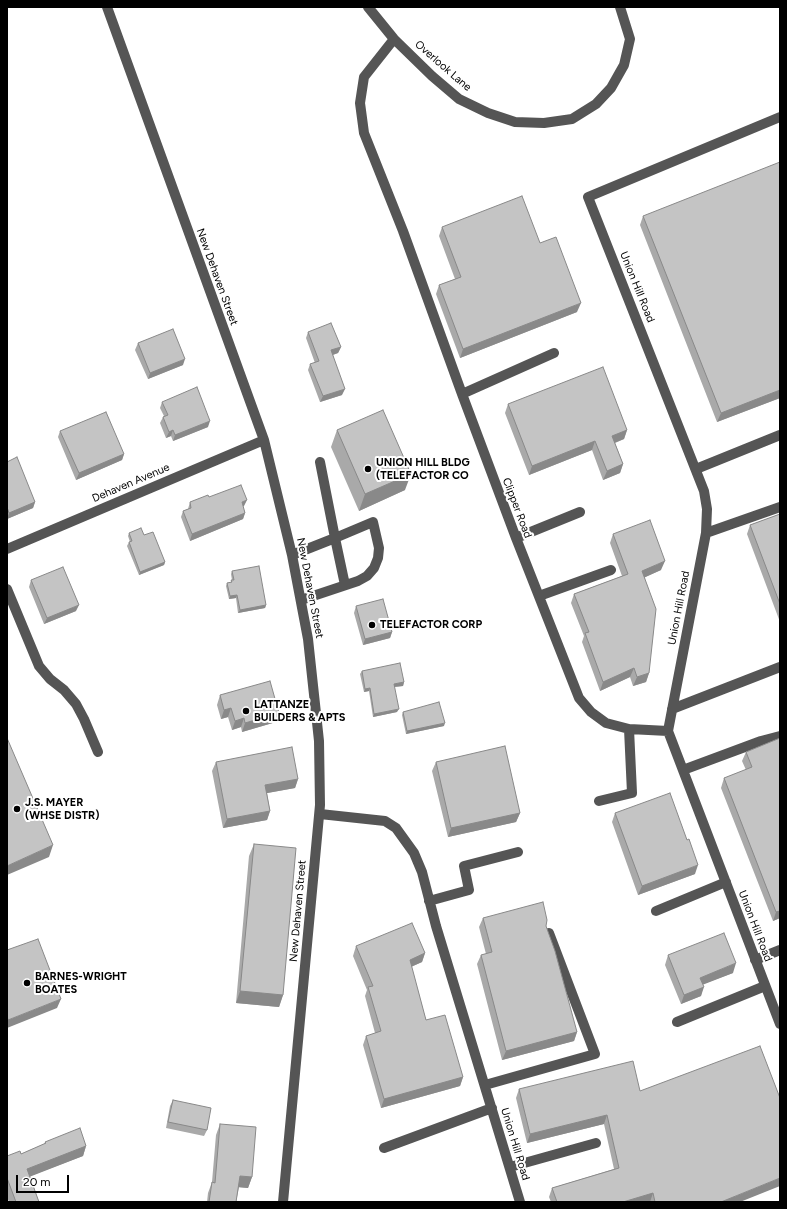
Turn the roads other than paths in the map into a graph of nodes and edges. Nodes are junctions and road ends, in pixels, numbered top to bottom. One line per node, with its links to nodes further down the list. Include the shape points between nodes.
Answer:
1 (107, 7): 9 (street, New Dehaven Street)
2 (368, 7): 4 (street, Overlook Lane)
3 (620, 7): 4 (street, Overlook Lane, via 630,39 624,65 611,88 596,104 572,119 551,122 515,122 488,114 459,99)
4 (394, 39): 7 (street, Clipper Road, via 364,77 360,103 364,133 403,231)
5 (780, 116): 11 (street, Union Hill Road, via 588,197)
6 (554, 353): 7 (street)
7 (462, 394): 16 (street, Clipper Road)
8 (780, 435): 11 (street)
9 (264, 440): 17 (street, Dehaven Avenue); 18 (street, New Dehaven Street)
10 (320, 462): 15 (street)
11 (696, 468): 14 (street, Union Hill Road, via 707,509)
12 (780, 506): 14 (street)
13 (580, 512): 16 (street)
14 (706, 533): 25 (street, Union Hill Road)
15 (335, 538): 18 (street); 20 (street); 20 (street, via 373,522 378,543 378,558 374,568 367,576)
16 (516, 538): 22 (street, Clipper Road)
17 (7, 549)
18 (292, 556): 23 (street, New Dehaven Street)
19 (610, 570): 22 (street)
20 (345, 585): 23 (street)
21 (7, 589): 29 (street, via 39,666 76,704)
22 (539, 596): 26 (street, Clipper Road, via 579,698 591,712 606,723)
23 (301, 600): 32 (street, New Dehaven Street, via 308,639 319,741)
24 (780, 667): 25 (street)
25 (672, 709): 27 (street, Union Hill Road)
26 (629, 729): 27 (street, Clipper Road); 31 (street, via 632,793)
27 (668, 731): 30 (street, Union Hill Road)
28 (780, 736): 30 (street)
29 (98, 752)
30 (682, 770): 34 (street, Union Hill Road)
31 (599, 801)
32 (320, 814): 35 (street, Union Hill Road, via 385,821 396,828 414,853); 48 (street, New Dehaven Street)
33 (518, 852): 35 (street, via 464,866 469,890)
34 (726, 882): 36 (street); 39 (street, Union Hill Road)
35 (429, 901): 43 (street, Union Hill Road)
36 (656, 912)
37 (549, 934): 43 (street, via 595,1054)
38 (780, 950): 39 (street)
39 (755, 960): 40 (street, Union Hill Road)
40 (765, 986): 41 (street); 42 (street, Union Hill Road)
41 (677, 1022)
42 (780, 1024)
43 (485, 1086): 44 (street, Union Hill Road)
44 (492, 1108): 46 (street); 47 (street, Union Hill Road)
45 (596, 1143): 47 (street)
46 (384, 1148)
47 (510, 1167): 49 (street, Union Hill Road)
48 (283, 1202)
49 (520, 1202)

